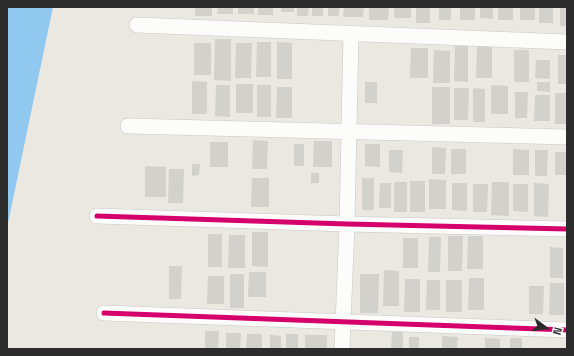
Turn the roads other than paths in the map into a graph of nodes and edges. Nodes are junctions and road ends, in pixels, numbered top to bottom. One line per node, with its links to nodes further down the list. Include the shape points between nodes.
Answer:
1 (137, 25): 2 (street)
2 (352, 33): 3 (street); 5 (street)
3 (567, 42)
4 (128, 126): 5 (street)
5 (350, 132): 6 (street); 8 (street)
6 (567, 137)
7 (96, 216): 8 (street)
8 (347, 224): 9 (street); 11 (street)
9 (567, 229)
10 (104, 313): 11 (street)
11 (343, 322): 12 (street); 13 (street)
12 (567, 330)
13 (342, 349)

